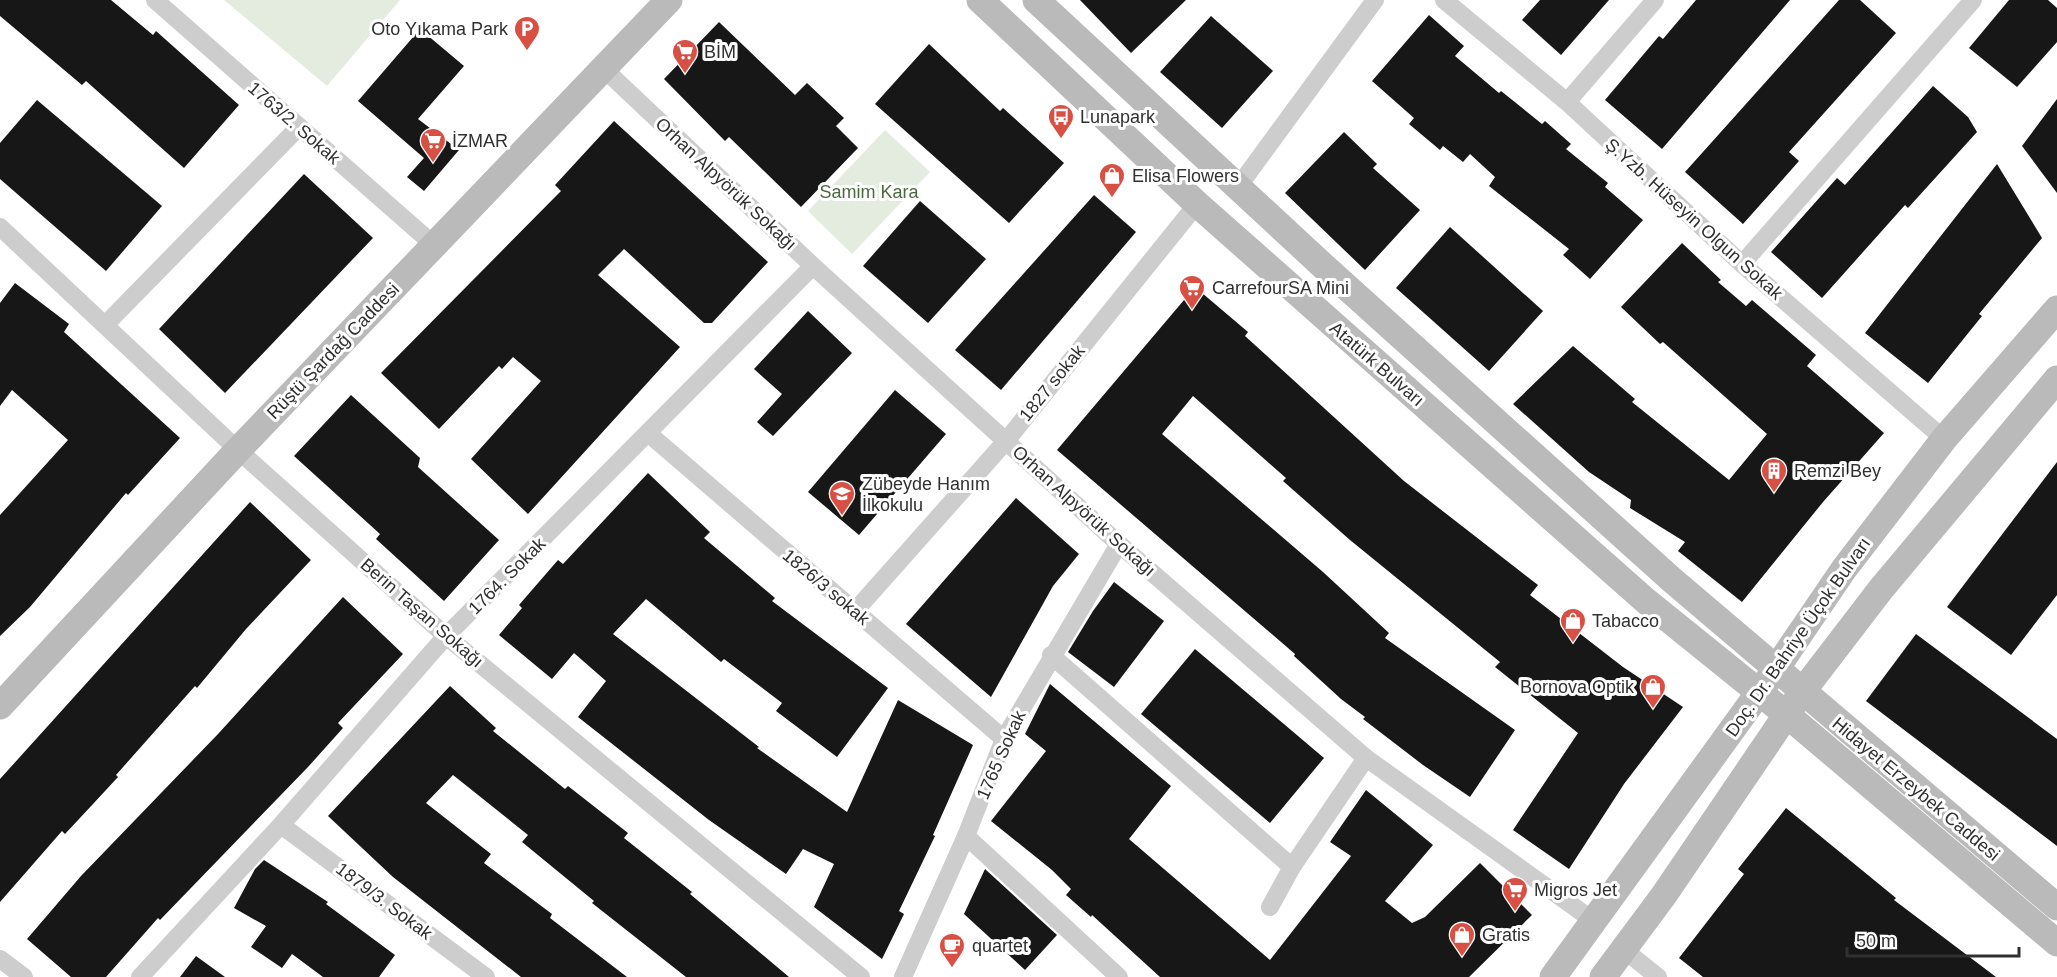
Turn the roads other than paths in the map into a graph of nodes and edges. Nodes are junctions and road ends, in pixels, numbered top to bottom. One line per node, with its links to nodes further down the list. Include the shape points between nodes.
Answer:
1 (155, 0): 11 (street, 1763/2. Sokak)
2 (669, 0): 9 (main road, Rüştü Şardağ Caddesi)
3 (980, 0): 13 (main road, Atatürk Bulvarı)
4 (1036, 0): 12 (main road, Atatürk Bulvarı)
5 (1375, 0): 12 (street)
6 (1444, 0): 10 (street, Ş.Yzb. Hüseyin Olgun Sokak)
7 (1655, 0): 10 (street)
8 (1973, 0): 16 (street)
9 (603, 68): 15 (main road, Rüştü Şardağ Caddesi); 17 (street, Orhan Alpyörük Sokağı)
10 (1567, 102): 16 (street, Ş.Yzb. Hüseyin Olgun Sokak)
11 (299, 127): 15 (street, 1763/2. Sokak); 19 (street)
12 (1238, 187): 29 (main road, Atatürk Bulvarı, via 1478,407)
13 (1197, 204): 23 (street, 1827 sokak); 31 (main road, Atatürk Bulvarı, via 1646,601)
14 (4, 239): 19 (street, Berin Taşan Sokağı)
15 (434, 245): 24 (main road, Rüştü Şardağ Caddesi)
16 (1742, 264): 22 (street, Ş.Yzb. Hüseyin Olgun Sokak)
17 (813, 266): 21 (street, 1764. Sokak); 23 (street, Orhan Alpyörük Sokağı)
18 (2057, 309): 22 (main road, Doç. Dr. Bahriye Üçok Bulvarı)
19 (105, 326): 24 (street, Berin Taşan Sokağı)
20 (2057, 379): 30 (main road, Doç. Dr. Bahriye Üçok Bulvarı, via 1881,589)
21 (649, 434): 26 (street, 1826/3 sokak); 27 (street, 1764. Sokak)
22 (1944, 439): 29 (main road, Doç. Dr. Bahriye Üçok Bulvarı, via 1844,569)
23 (1006, 441): 25 (street, Orhan Alpyörük Sokağı); 26 (street, 1827 sokak)
24 (238, 450): 27 (street, Berin Taşan Sokağı); 32 (main road, Rüştü Şardağ Caddesi)
25 (1119, 544): 28 (street, 1765 Sokak); 35 (street, Orhan Alpyörük Sokağı)
26 (855, 611): 34 (street, 1826/3 sokak)
27 (446, 636): 36 (street, 1764. Sokak); 48 (street, Berin Taşan Sokağı)
28 (1051, 655): 34 (street, 1765 Sokak); 38 (street)
29 (1776, 669): 30 (main road, Hidayet Erzeybek Caddesi); 31 (main road, Doç. Dr. Bahriye Üçok Bulvarı)
30 (1802, 692): 33 (main road, Doç. Dr. Bahriye Üçok Bulvarı); 40 (main road, Hidayet Erzeybek Caddesi)
31 (1758, 693): 33 (main road, Atatürk Bulvarı); 41 (main road, Doç. Dr. Bahriye Üçok Bulvarı)
32 (0, 706)
33 (1786, 714): 42 (main road, Hidayet Erzeybek Caddesi); 43 (main road, Doç. Dr. Bahriye Üçok Bulvarı)
34 (1004, 739): 37 (street, 1765 Sokak)
35 (1366, 758): 38 (street); 41 (street, Orhan Alpyörük Sokağı)
36 (281, 825): 46 (street, 1764. Sokak); 47 (street, 1879/3. Sokak)
37 (966, 836): 49 (street, 1765 Sokak); 50 (street)
38 (1292, 867): 39 (street)
39 (1270, 907)
40 (2057, 908)
41 (1594, 921): 51 (main road, Doç. Dr. Bahriye Üçok Bulvarı)
42 (2057, 943)
43 (1623, 949): 52 (main road, Doç. Dr. Bahriye Üçok Bulvarı); 53 (street)
44 (0, 959): 45 (street)
45 (24, 977)
46 (140, 977)
47 (486, 977)
48 (861, 977)
49 (903, 977)
50 (1119, 977)
51 (1553, 977)
52 (1603, 977)
53 (1658, 977)

